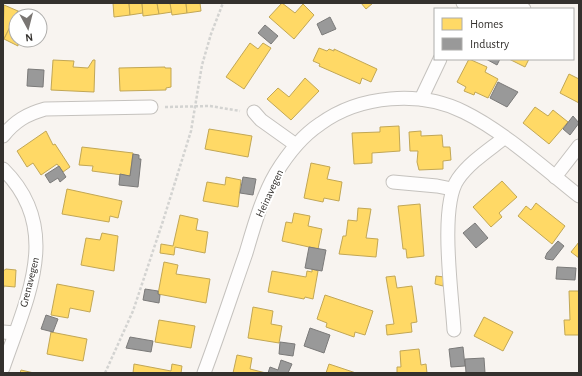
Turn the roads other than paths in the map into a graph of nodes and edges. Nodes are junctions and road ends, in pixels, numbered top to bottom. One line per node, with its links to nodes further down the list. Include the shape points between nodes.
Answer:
1 (463, 3): 2 (street)
2 (514, 8)
3 (440, 60): 4 (street)
4 (421, 99): 8 (street, Heinavegen, via 462,111 480,120); 9 (street, Heinavegen, via 369,102 343,111 320,124)
5 (151, 107): 7 (street, via 45,109 17,121)
6 (254, 112): 9 (street)
7 (3, 136)
8 (504, 138): 12 (street, Heinavegen); 14 (street, via 466,169)
9 (296, 145): 19 (street, Heinavegen, via 276,174 259,211)
10 (579, 146): 12 (street)
11 (3, 168): 17 (street, Grenavegen, via 23,194 32,212 37,249 34,271)
12 (555, 177): 15 (street, Heinavegen)
13 (393, 182): 14 (street)
14 (452, 189): 16 (street, via 447,218)
15 (579, 196)
16 (454, 330)
17 (9, 332): 18 (street, Grenavegen)
18 (3, 368)
19 (204, 373)

